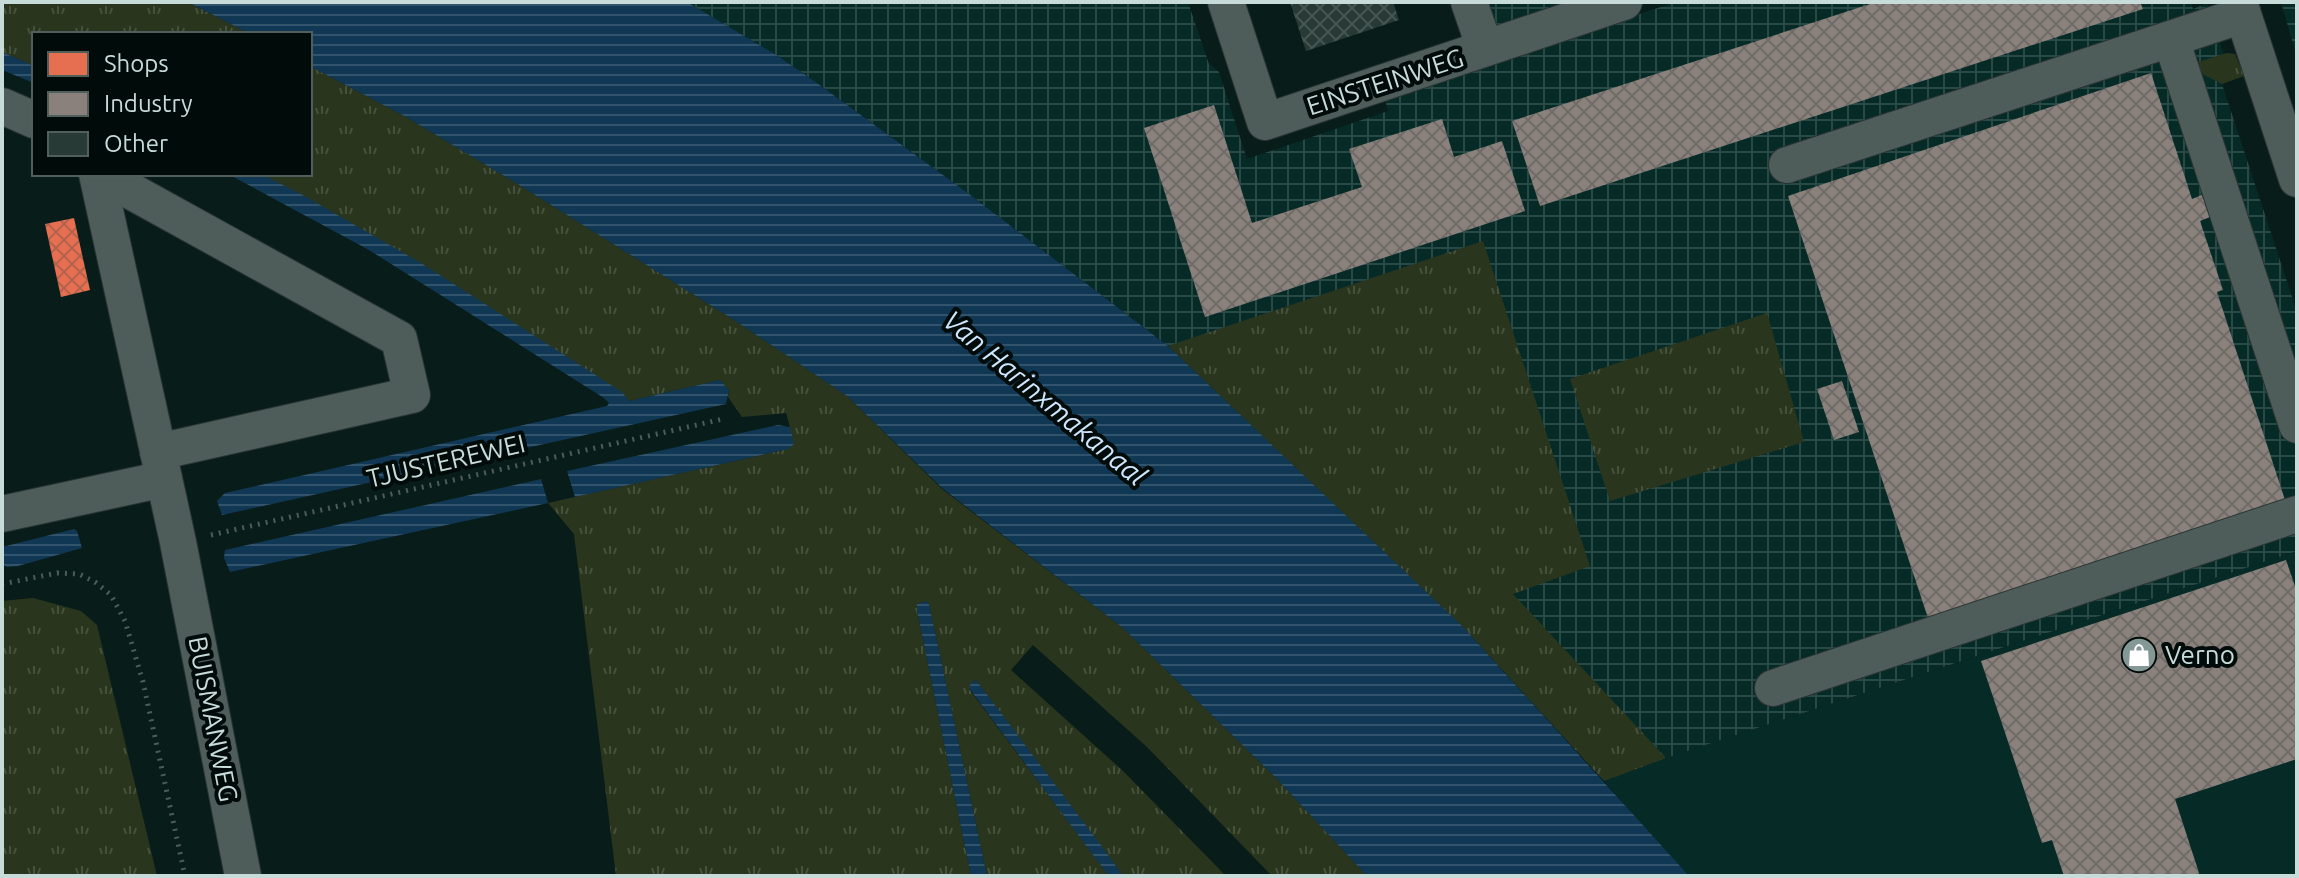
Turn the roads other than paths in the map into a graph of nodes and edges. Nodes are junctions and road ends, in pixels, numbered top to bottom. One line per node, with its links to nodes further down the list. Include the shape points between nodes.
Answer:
1 (1226, 2): 6 (street, EINSTEINWEG, via 1265,122)
2 (1469, 2): 6 (street)
3 (1624, 2): 6 (street, EINSTEINWEG)
4 (2241, 9): 5 (street); 12 (street)
5 (2171, 39): 9 (street); 13 (street)
6 (1485, 48)
7 (2, 106): 8 (street)
8 (32, 119)
9 (1787, 165)
10 (98, 176): 14 (street, BUISMANWEG)
11 (102, 176): 14 (street, via 399,339 412,395)
12 (2297, 179)
13 (2297, 425)
14 (161, 465): 15 (street); 18 (street, BUISMANWEG)
15 (2, 514)
16 (2297, 514): 17 (street)
17 (1773, 688)
18 (243, 876)

